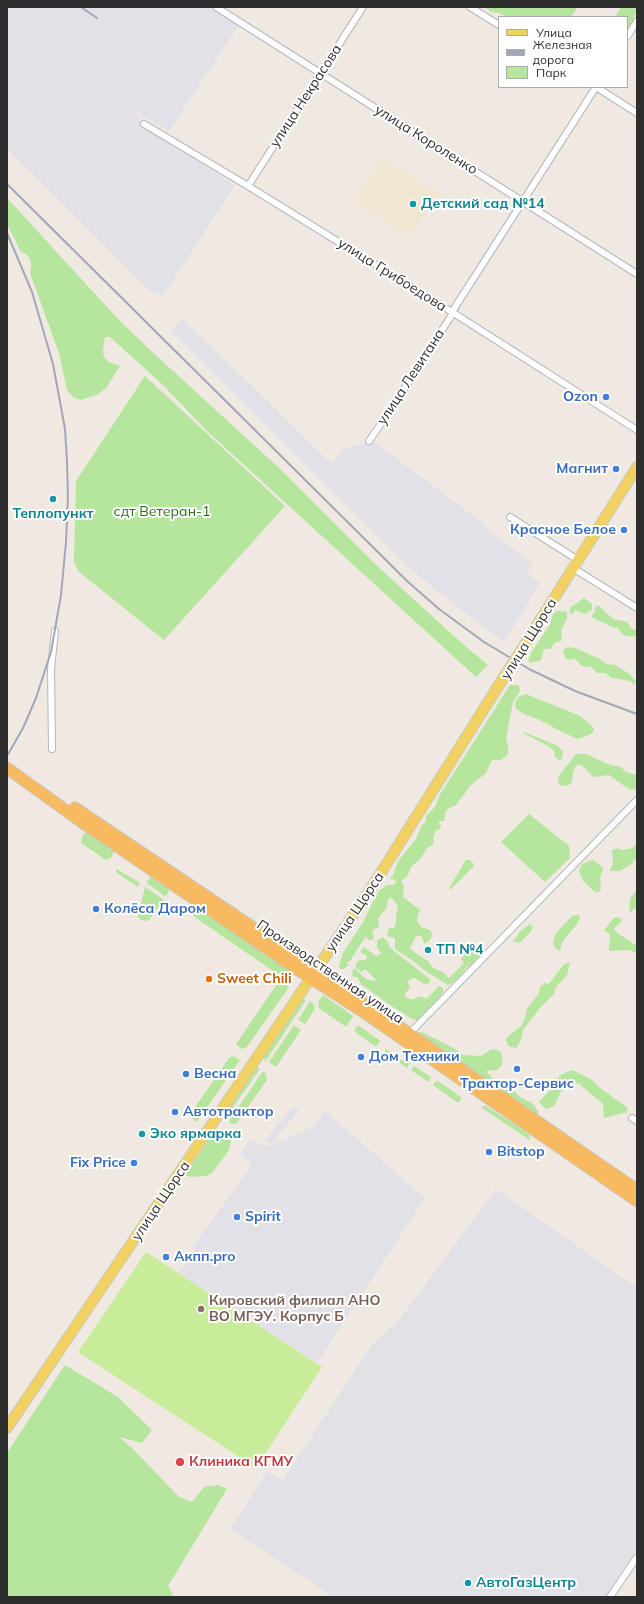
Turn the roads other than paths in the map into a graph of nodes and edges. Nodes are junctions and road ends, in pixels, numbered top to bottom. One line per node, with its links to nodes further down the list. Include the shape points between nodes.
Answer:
1 (216, 7): 7 (street, улица Короленко)
2 (363, 7): 7 (street, улица Некрасова)
3 (470, 7): 5 (street)
4 (637, 21): 6 (street)
5 (498, 24)
6 (628, 35)
7 (320, 73): 12 (street, улица Некрасова); 13 (street, улица Короленко)
8 (595, 88): 13 (street, улица Левитана)
9 (598, 88): 10 (street)
10 (637, 113)
11 (144, 124): 12 (street, улица Грибоедова)
12 (248, 186): 15 (street, улица Грибоедова)
13 (523, 201): 14 (street, улица Короленко); 15 (street, улица Левитана)
14 (637, 274)
15 (452, 313): 16 (street, улица Грибоедова); 17 (street, улица Левитана)
16 (637, 430)
17 (369, 441)
18 (637, 467): 20 (main road, улица Щорса)
19 (510, 517): 20 (street)
20 (576, 564): 21 (street); 27 (main road, улица Щорса, bridge, via 372,887)
21 (637, 608)
22 (55, 631): 23 (street, via 52,669)
23 (52, 749)
24 (7, 761): 27 (highway, Производственная улица)
25 (7, 768): 27 (highway, Производственная улица, via 86,825)
26 (637, 800): 28 (street)
27 (313, 974): 28 (highway, Производственная улица); 30 (highway, Производственная улица, via 382,1025); 31 (main road, улица Щорса)
28 (409, 1034): 29 (highway, Производственная улица)
29 (636, 1187)
30 (637, 1201)
31 (7, 1428)
32 (637, 1557): 33 (street)
33 (610, 1597)

